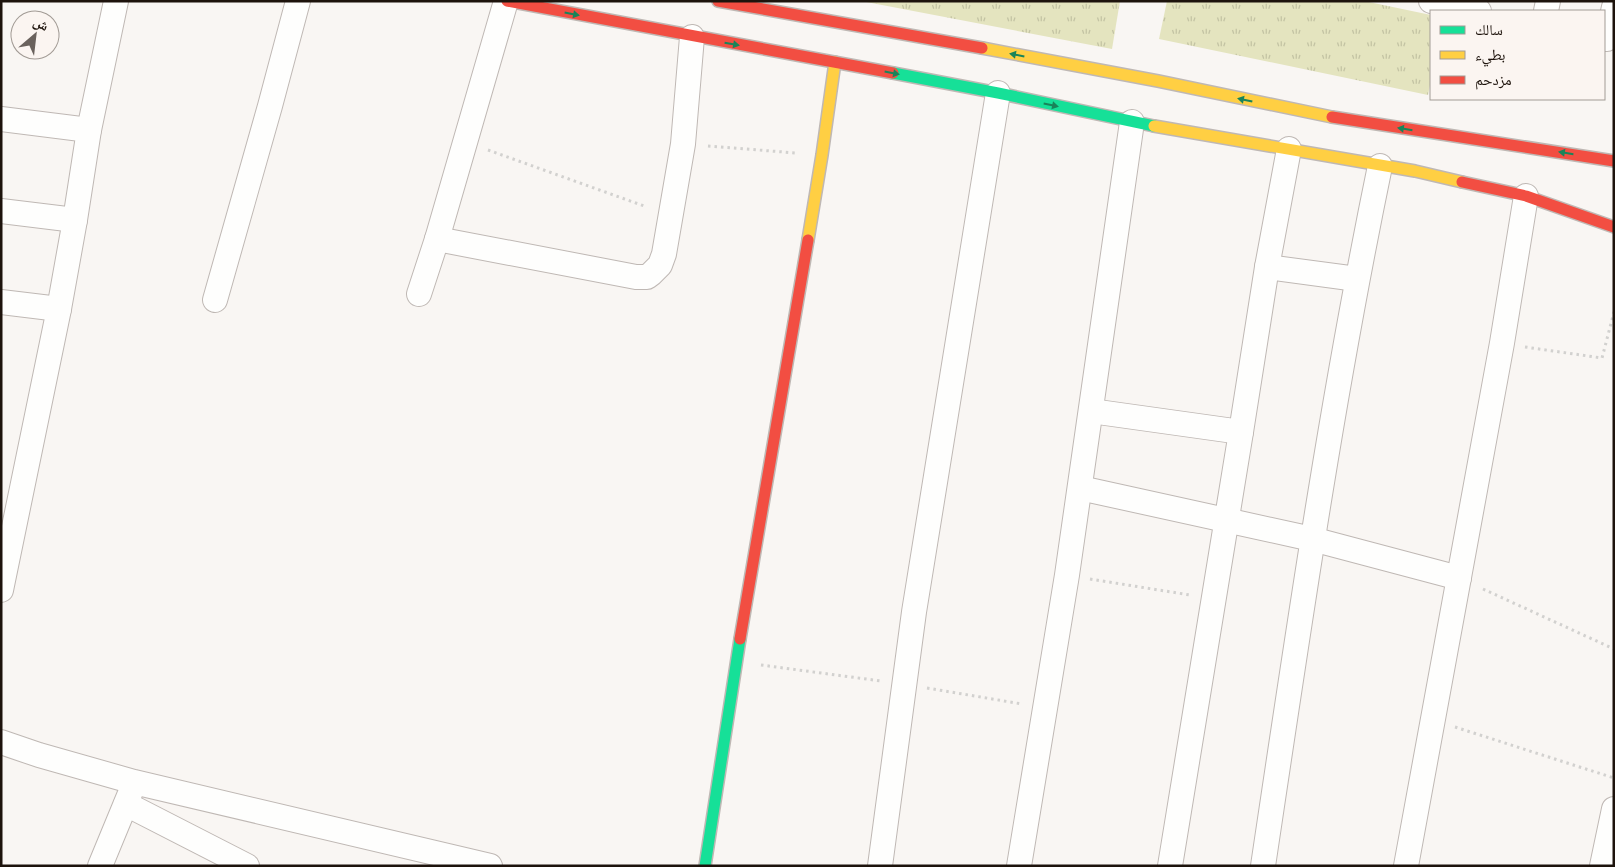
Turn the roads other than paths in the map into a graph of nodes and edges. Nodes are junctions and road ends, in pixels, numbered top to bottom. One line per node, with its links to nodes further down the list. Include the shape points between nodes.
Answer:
1 (116, 1): 14 (street)
2 (298, 1): 26 (street)
3 (507, 1): 8 (main road, one-way to 8); 22 (street)
4 (718, 1): 16 (main road, one-way to 4, via 1308,113 1158,81)
5 (1431, 1): 7 (street)
6 (1614, 7): 9 (street)
7 (1474, 10)
8 (692, 37): 10 (main road, one-way to 10); 22 (street, via 683,144 664,254 660,265 647,277)
9 (1608, 40)
10 (835, 62): 11 (main road, one-way to 11); 43 (main road)
11 (998, 93): 13 (main road, one-way to 13); 44 (street, via 914,612)
12 (1, 119): 14 (street)
13 (1132, 122): 15 (main road); 29 (street)
14 (89, 130): 20 (street)
15 (1289, 149): 17 (main road); 23 (street)
16 (1614, 161)
17 (1380, 166): 18 (main road); 24 (street)
18 (1526, 196): 21 (main road); 34 (street)
19 (1, 211): 20 (street)
20 (75, 220): 28 (street)
21 (1614, 227)
22 (437, 239): 25 (street)
23 (1266, 267): 24 (street); 30 (street)
24 (1357, 279): 33 (street)
25 (418, 294)
26 (216, 300)
27 (1, 302): 28 (street)
28 (59, 309): 35 (street)
29 (1091, 411): 30 (street); 31 (street)
30 (1241, 432): 32 (street)
31 (1080, 488): 32 (street); 45 (street)
32 (1226, 519): 33 (street); 46 (street)
33 (1312, 538): 34 (street); 47 (street)
34 (1458, 578): 48 (street)
35 (1, 590)
36 (1, 742): 37 (street)
37 (134, 782): 38 (street); 42 (street)
38 (126, 804): 40 (street); 41 (street)
39 (1614, 809): 49 (street)
40 (100, 866)
41 (247, 866)
42 (490, 866)
43 (705, 866)
44 (880, 866)
45 (1019, 866)
46 (1170, 866)
47 (1263, 866)
48 (1406, 866)
49 (1602, 866)

